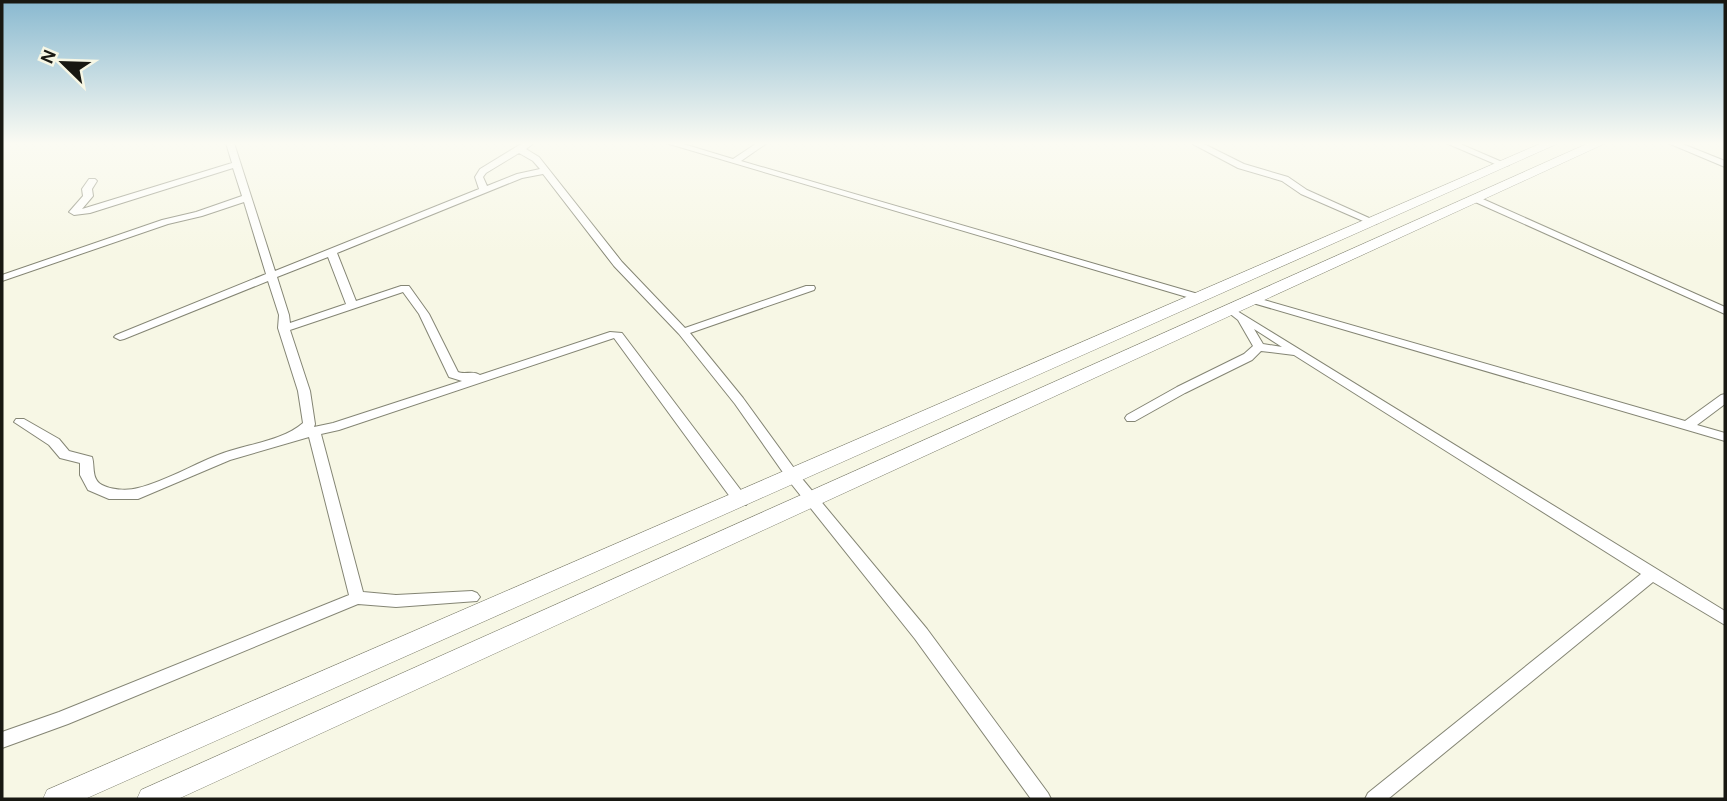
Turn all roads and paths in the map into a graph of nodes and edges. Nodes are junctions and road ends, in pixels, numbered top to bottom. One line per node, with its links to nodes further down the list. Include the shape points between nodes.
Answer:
1 (185, 180): 10 (street, via 74,212 88,196)
2 (241, 180): 12 (street)
3 (482, 180): 11 (street)
4 (509, 180): 11 (street)
5 (552, 180): 25 (street, via 618,264)
6 (804, 180): 19 (street)
7 (1287, 180): 14 (street)
8 (1468, 180): 14 (highway)
9 (1517, 180): 13 (highway)
10 (92, 181)
11 (484, 191): 15 (street)
12 (246, 198): 16 (street); 17 (street)
13 (1476, 199): 20 (highway); 22 (street)
14 (1373, 222): 19 (highway)
15 (331, 252): 16 (street); 21 (street)
16 (272, 275): 24 (street); 26 (street)
17 (2, 278)
18 (810, 288): 25 (street)
19 (1201, 298): 37 (highway)
20 (1250, 299): 23 (highway); 33 (street)
21 (352, 304): 24 (street); 29 (street, via 408,289 453,374)
22 (1725, 311)
23 (1235, 313): 27 (street); 28 (street); 38 (highway)
24 (284, 328): 35 (street, via 309,420)
25 (683, 332): 37 (street)
26 (120, 337)
27 (1259, 346): 28 (street); 31 (street, via 1248,357)
28 (1298, 353): 40 (street)
29 (489, 376): 34 (street); 39 (street, via 618,335)
30 (1725, 398): 33 (street)
31 (1131, 418)
32 (20, 422): 35 (street, via 54,442 65,455 87,460 93,487 109,494 146,492 225,457)
33 (1687, 426): 36 (street)
34 (314, 431): 35 (street); 42 (street)
35 (296, 435)
36 (1725, 437)
37 (794, 478): 38 (street); 39 (highway)
38 (811, 498): 46 (highway); 47 (street, via 921,634)
39 (741, 501): 45 (highway)
40 (1652, 574): 43 (street); 48 (street)
41 (472, 597): 42 (street)
42 (357, 598): 44 (street)
43 (1725, 619)
44 (2, 740)
45 (56, 799)
46 (150, 799)
47 (1042, 799)
48 (1374, 799)

